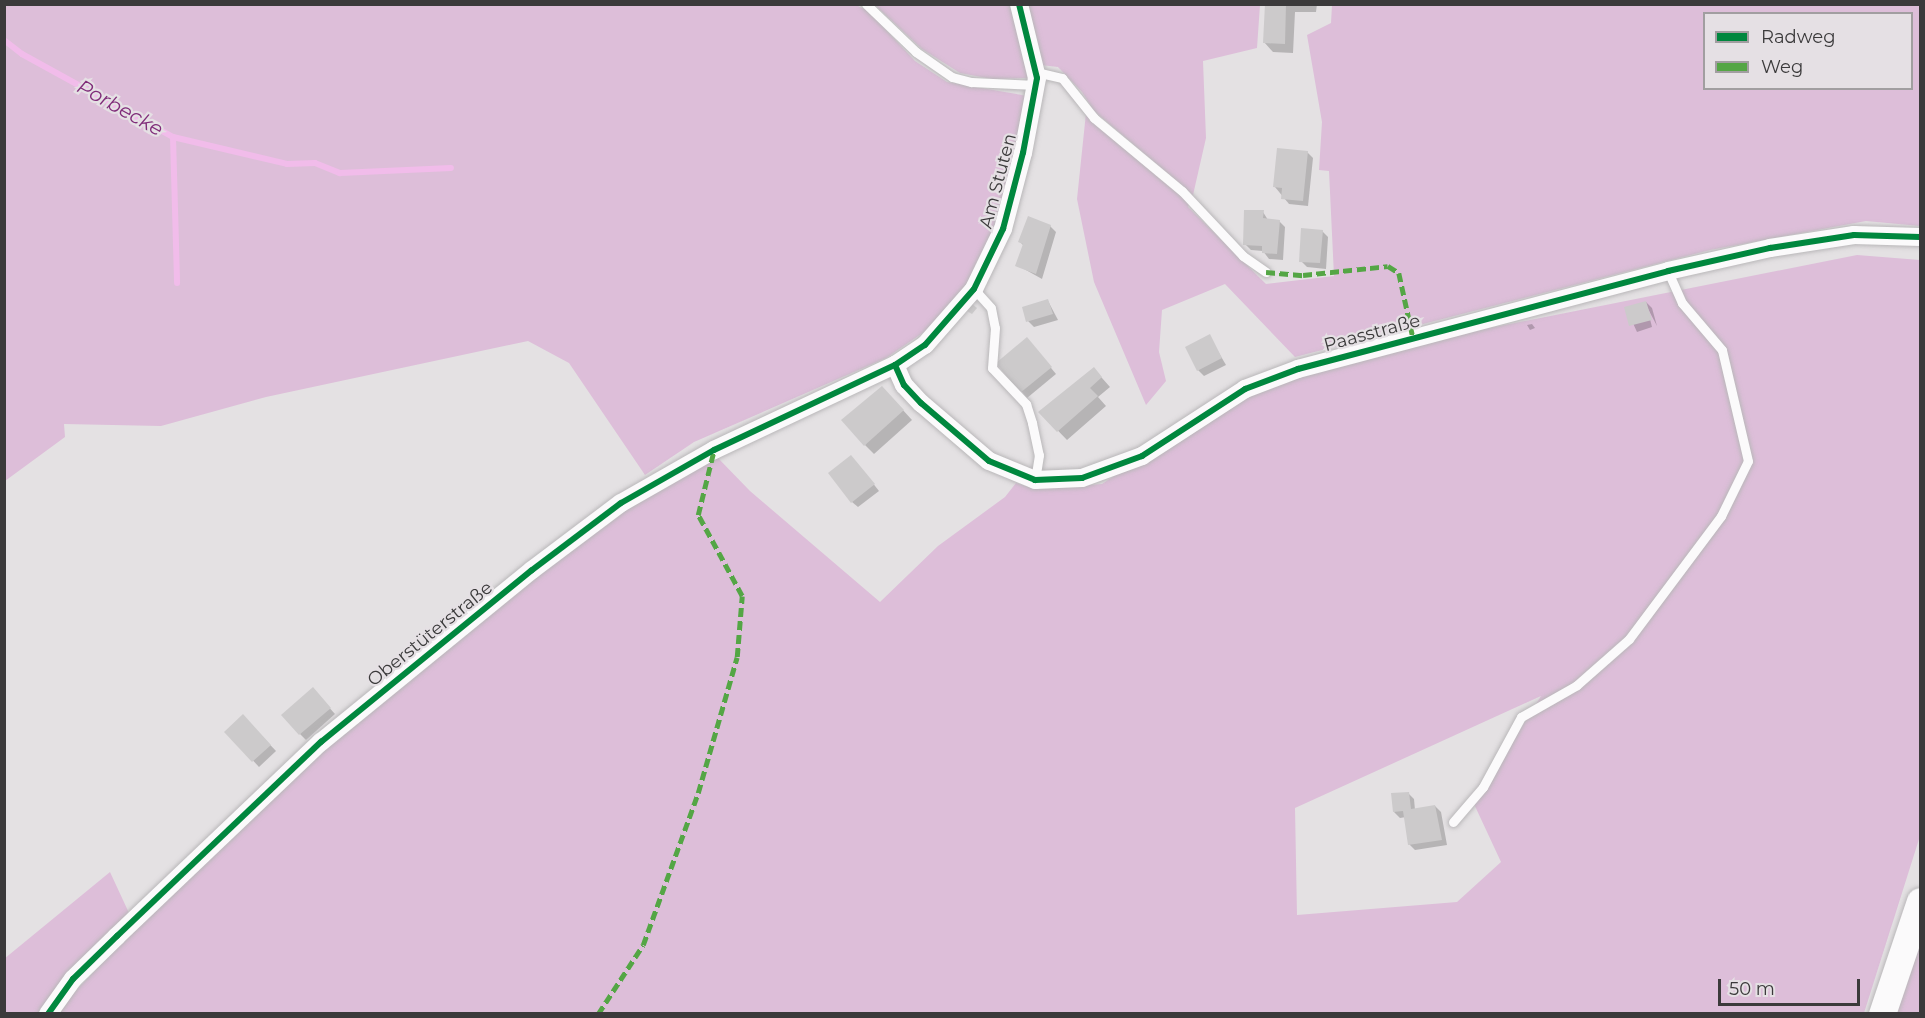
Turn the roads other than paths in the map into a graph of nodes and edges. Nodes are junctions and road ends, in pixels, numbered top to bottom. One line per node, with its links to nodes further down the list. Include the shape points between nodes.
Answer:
1 (866, 4): 3 (lane, via 916,52 952,77 971,82)
2 (1019, 4): 3 (street, Am Stuten)
3 (1036, 79): 6 (lane, via 1062,78 1094,118 1182,191 1243,256); 7 (street, Am Stuten, via 1003,229)
4 (1920, 237): 5 (street, Paasstraße, via 1854,236 1770,248)
5 (1668, 271): 9 (street, Paasstraße, via 1298,369 1245,389 1142,456 1109,471 1082,478); 10 (lane, via 1682,303 1700,319 1722,350 1748,461 1721,516 1629,639 1577,685 1521,717 1482,787)
6 (1266, 272)
7 (974, 289): 8 (street, Am Stuten, via 925,345); 9 (lane, via 991,308 995,328 992,368 1026,404 1039,455)
8 (895, 365): 9 (street, Paasstraße, via 904,385 921,403 989,461); 12 (street, Oberstüterstraße, via 714,450 621,503 532,570 321,742 102,950)
9 (1035, 480)
10 (1453, 822)
11 (1920, 901): 13 (main road)
12 (48, 1014)
13 (1882, 1014)

